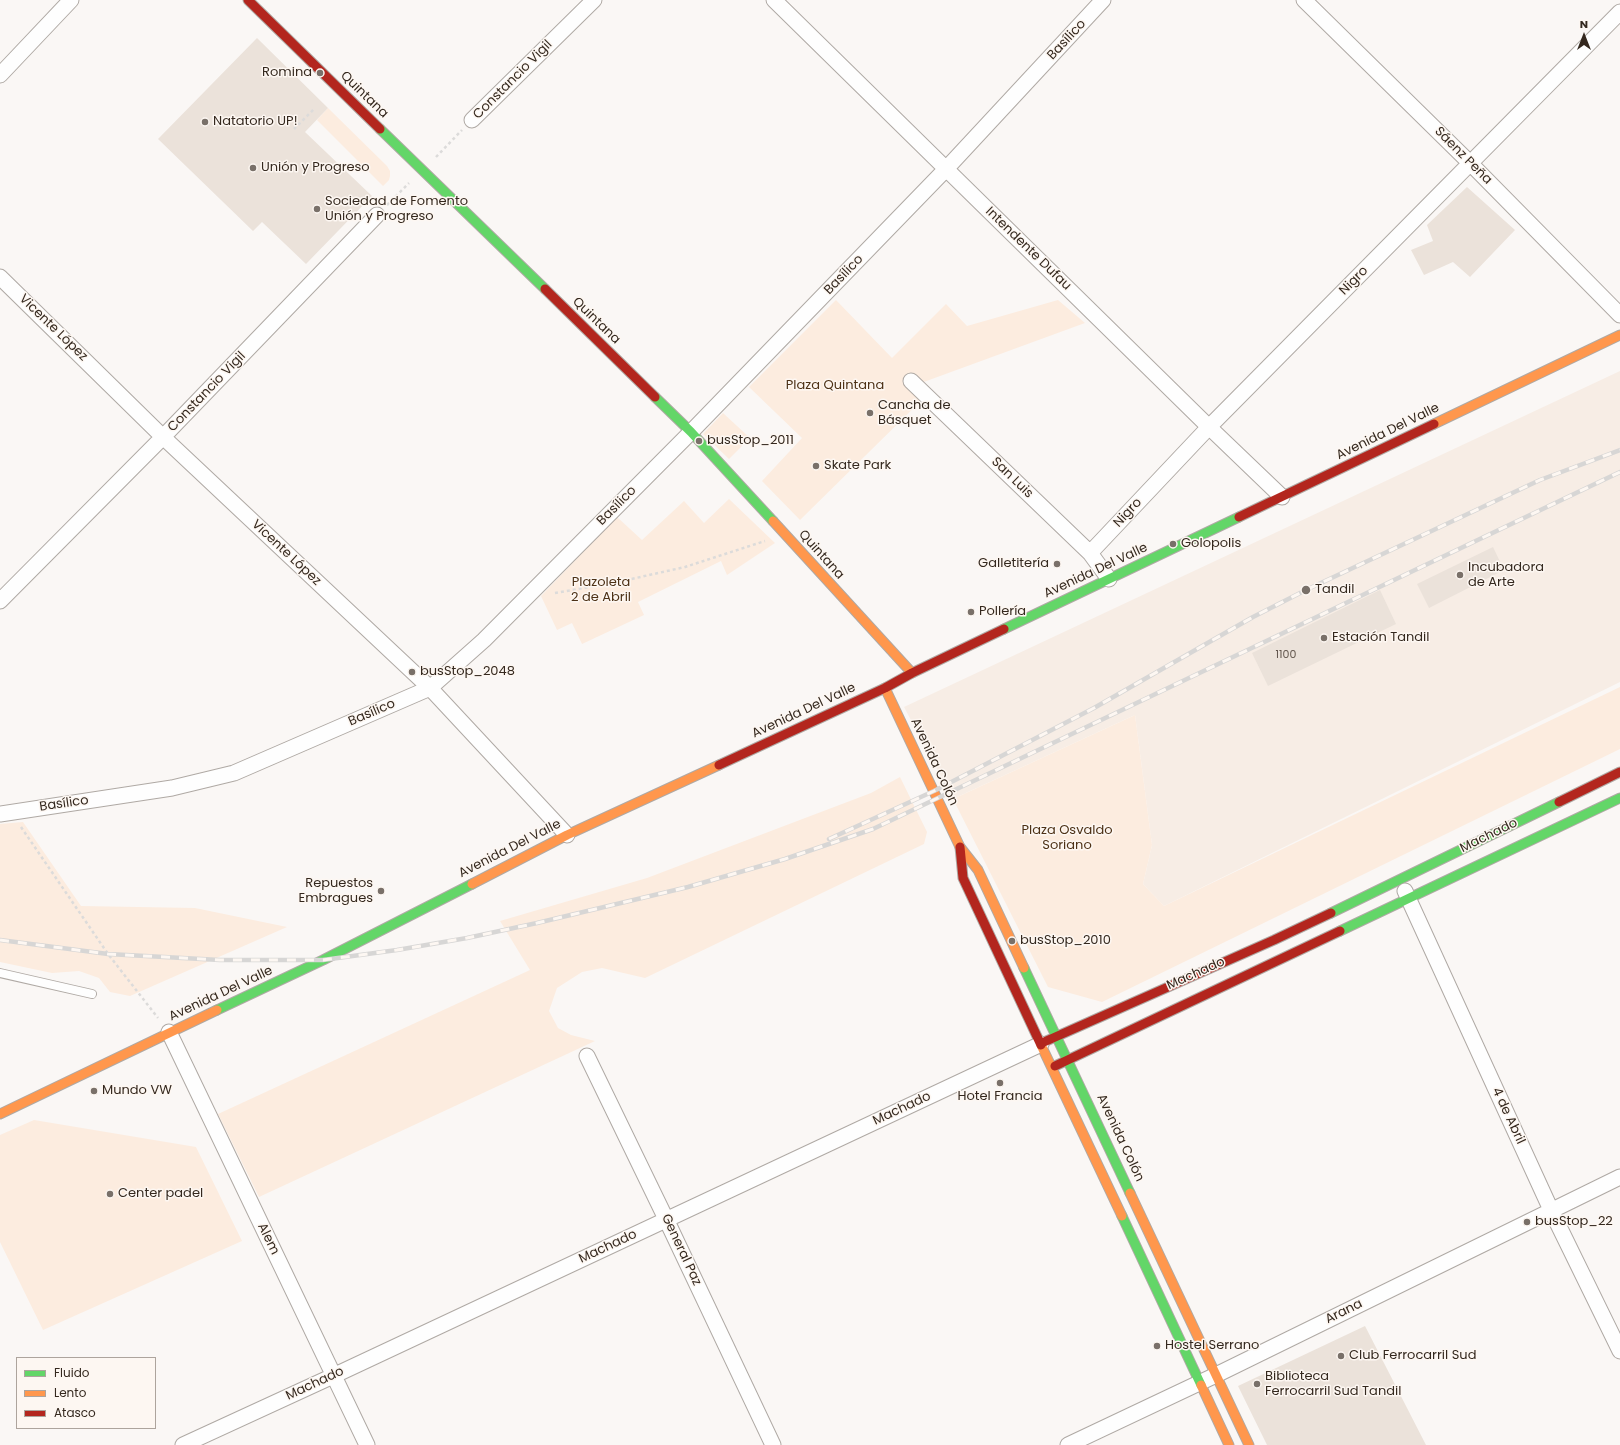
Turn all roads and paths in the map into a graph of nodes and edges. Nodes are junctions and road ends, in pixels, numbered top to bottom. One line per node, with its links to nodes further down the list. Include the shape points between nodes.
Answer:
1 (72, 0): 8 (street)
2 (248, 0): 22 (main road, Quintana)
3 (594, 0): 10 (street, Constancio Vigil)
4 (774, 0): 14 (street, Intendente Dufau)
5 (1103, 0): 14 (street, Basílico)
6 (1304, 0): 13 (street, Sáenz Peña)
7 (1620, 12): 13 (street, Nigro)
8 (0, 75)
9 (314, 108): 11 (path)
10 (472, 120): 12 (path, Constancio Vigil)
11 (294, 129)
12 (432, 161)
13 (1471, 164): 18 (street, Sáenz Peña); 21 (street, Nigro)
14 (946, 169): 21 (street, Intendente Dufau); 22 (street, Basílico)
15 (412, 181): 16 (path)
16 (377, 215): 23 (street, Constancio Vigil)
17 (0, 277): 23 (street, Vicente López)
18 (1620, 315)
19 (1620, 335): 24 (main road, Avenida Del Valle)
20 (911, 381): 26 (street, San Luis)
21 (1209, 427): 24 (street, Intendente Dufau); 26 (street, Nigro)
22 (691, 432): 25 (main road, Quintana); 28 (street, Basílico)
23 (164, 437): 29 (street, Constancio Vigil); 31 (street, Vicente López)
24 (1282, 497): 27 (main road, Avenida Del Valle)
25 (784, 534): 28 (path, via 685,567 566,591); 30 (main road, Quintana)
26 (1090, 553): 27 (street, San Luis)
27 (1109, 579): 30 (main road, Avenida Del Valle)
28 (530, 595): 31 (street, Basílico)
29 (0, 601)
30 (912, 673): 32 (main road, Avenida Del Valle)
31 (430, 688): 35 (street, Basílico, via 234,773 172,788); 36 (street, Vicente López)
32 (885, 688): 36 (main road, Avenida Del Valle); 37 (main road, Avenida Colón)
33 (1620, 772): 38 (main road, Machado)
34 (1620, 798): 39 (main road, Machado)
35 (3, 809): 42 (path, via 108,954)
36 (567, 835): 42 (main road, Avenida Del Valle, via 323,960)
37 (960, 847): 43 (main road, Avenida Colón, via 978,870); 44 (main road, Avenida Colón, via 963,878)
38 (1399, 879): 39 (street, 4 de Abril); 43 (main road, Machado, via 1274,940)
39 (1409, 899): 46 (main road, Machado); 50 (street, 4 de Abril)
40 (0, 973): 41 (lane)
41 (92, 994)
42 (169, 1032): 48 (main road, Avenida Del Valle); 54 (street, Alem)
43 (1057, 1036): 44 (main road, Machado); 46 (main road, Avenida Colón)
44 (1041, 1044): 47 (main road, Avenida Colón); 51 (street, Machado)
45 (588, 1056): 51 (street, General Paz)
46 (1069, 1060): 47 (main road, Machado); 53 (main road, Avenida Colón)
47 (1052, 1068): 55 (main road, Avenida Colón)
48 (0, 1114)
49 (1620, 1177): 50 (street, Arana)
50 (1551, 1210): 52 (street, 4 de Abril); 53 (street, Arana)
51 (666, 1219): 54 (street, Machado); 58 (street, General Paz)
52 (1620, 1351)
53 (1216, 1375): 55 (street, Arana); 61 (main road, Avenida Colón)
54 (334, 1376): 56 (street, Machado); 57 (street, Alem)
55 (1200, 1383): 59 (street, Arana); 60 (main road, Avenida Colón)
56 (183, 1445)
57 (367, 1445)
58 (773, 1445)
59 (1068, 1445)
60 (1229, 1445)
61 (1250, 1445)

